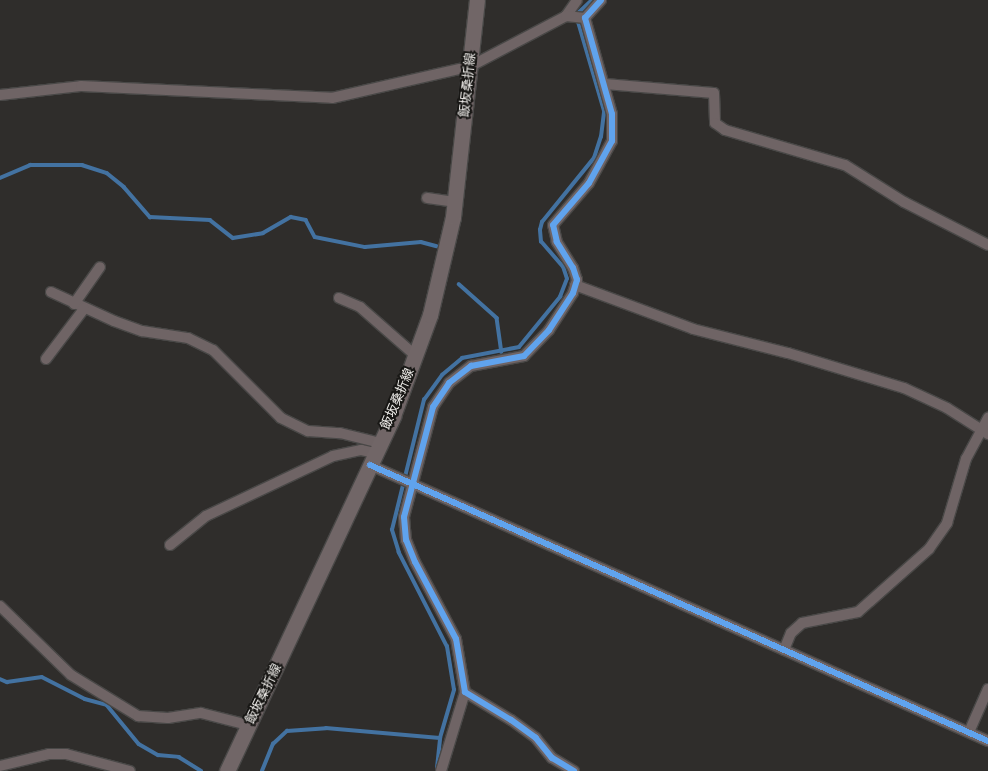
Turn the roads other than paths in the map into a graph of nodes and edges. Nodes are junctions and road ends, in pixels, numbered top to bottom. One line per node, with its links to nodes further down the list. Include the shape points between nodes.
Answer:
1 (477, 0): 5 (main road, 飯坂桑折線)
2 (577, 0): 4 (street)
3 (601, 0): 4 (street)
4 (576, 16): 5 (street); 6 (street)
5 (469, 67): 7 (street, via 332,98 81,86); 9 (main road, 飯坂桑折線)
6 (605, 84): 10 (street, via 714,93 714,122 724,130 845,165 904,202); 12 (street, via 612,114 612,141 593,176 553,225 557,242 573,268)
7 (0, 95)
8 (427, 198): 9 (street)
9 (455, 202): 17 (main road, 飯坂桑折線, via 442,277)
10 (988, 245)
11 (100, 267): 15 (street)
12 (575, 285): 20 (street, via 693,329 788,353 904,388); 22 (street, via 549,330 531,350 514,360 471,366 449,382 433,407)
13 (51, 292): 15 (street)
14 (339, 298): 17 (street, via 360,307)
15 (74, 304): 16 (street)
16 (84, 309): 18 (street); 21 (street, via 142,331 188,338 213,350 281,418 308,431 340,433)
17 (416, 356): 21 (main road, 飯坂桑折線)
18 (46, 359)
19 (988, 418): 20 (street)
20 (985, 432): 25 (street, via 966,459 946,523 929,549 858,612 802,623 791,632)
21 (375, 454): 22 (street); 23 (street, via 361,450 333,456 202,518); 28 (main road, 飯坂桑折線)
22 (413, 484): 25 (street); 27 (street, via 404,517 406,540 456,639)
23 (170, 545)
24 (0, 606): 28 (street, via 71,676 138,716 168,718 201,713)
25 (784, 650): 29 (street)
26 (988, 689): 29 (street)
27 (465, 692): 34 (street); 35 (street, via 536,738 552,758)
28 (248, 725): 32 (main road, 飯坂桑折線)
29 (969, 732): 30 (street)
30 (988, 741)
31 (0, 766): 33 (street, via 49,754 66,754)
32 (228, 769)
33 (130, 771)
34 (441, 771)
35 (574, 771)

